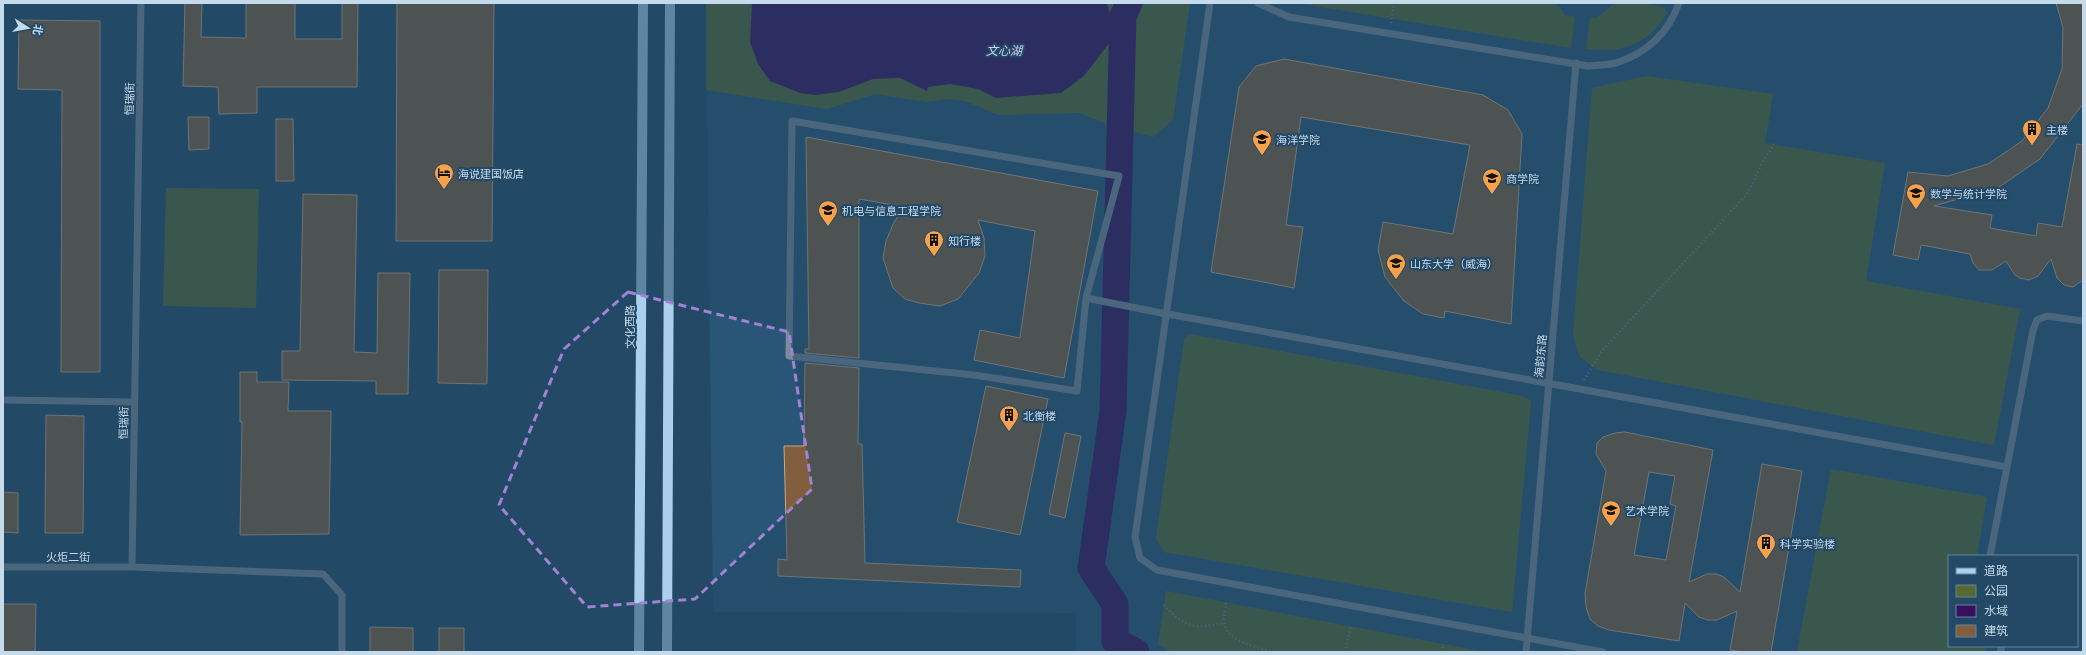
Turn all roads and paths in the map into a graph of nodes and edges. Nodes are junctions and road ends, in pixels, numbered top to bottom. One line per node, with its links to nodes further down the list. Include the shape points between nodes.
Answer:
1 (141, 3): 17 (street, 恒瑞街)
2 (643, 3): 29 (main road, 文化西路)
3 (670, 3): 30 (main road)
4 (1210, 3): 12 (street)
5 (1258, 3): 8 (street, via 1289,17)
6 (1394, 3): 8 (path)
7 (1679, 3): 9 (street, via 1673,20 1659,39 1637,53 1615,63 1588,66)
8 (1389, 33): 9 (street)
9 (1576, 63): 14 (street, 海韵东路)
10 (1774, 144): 15 (path, via 1748,193 1601,352)
11 (1086, 298): 11 (street, via 1077,391 974,375 789,356 792,121 1118,176); 12 (street)
12 (1169, 314): 14 (street); 26 (street, via 1135,537 1140,558 1158,570)
13 (2083, 321): 18 (street, via 2046,316 2037,320)
14 (1548, 383): 15 (street); 26 (street, 海韵东路)
15 (1578, 389): 18 (street)
16 (3, 400): 17 (street)
17 (134, 402): 21 (street, 恒瑞街)
18 (2007, 467): 19 (street)
19 (1990, 555)
20 (3, 567): 21 (street, 火炬二街)
21 (132, 567): 28 (street, via 323,574 342,595)
22 (1226, 603): 24 (path)
23 (1164, 605): 24 (path, via 1175,618 1187,623 1204,626)
24 (1224, 623): 31 (path, via 1238,640)
25 (1351, 626): 32 (path)
26 (1528, 638): 34 (street, 海韵东路); 35 (street)
27 (1442, 644): 33 (path)
28 (342, 652)
29 (639, 652)
30 (667, 652)
31 (1270, 652)
32 (1345, 652)
33 (1442, 652)
34 (1526, 652)
35 (1603, 652)

